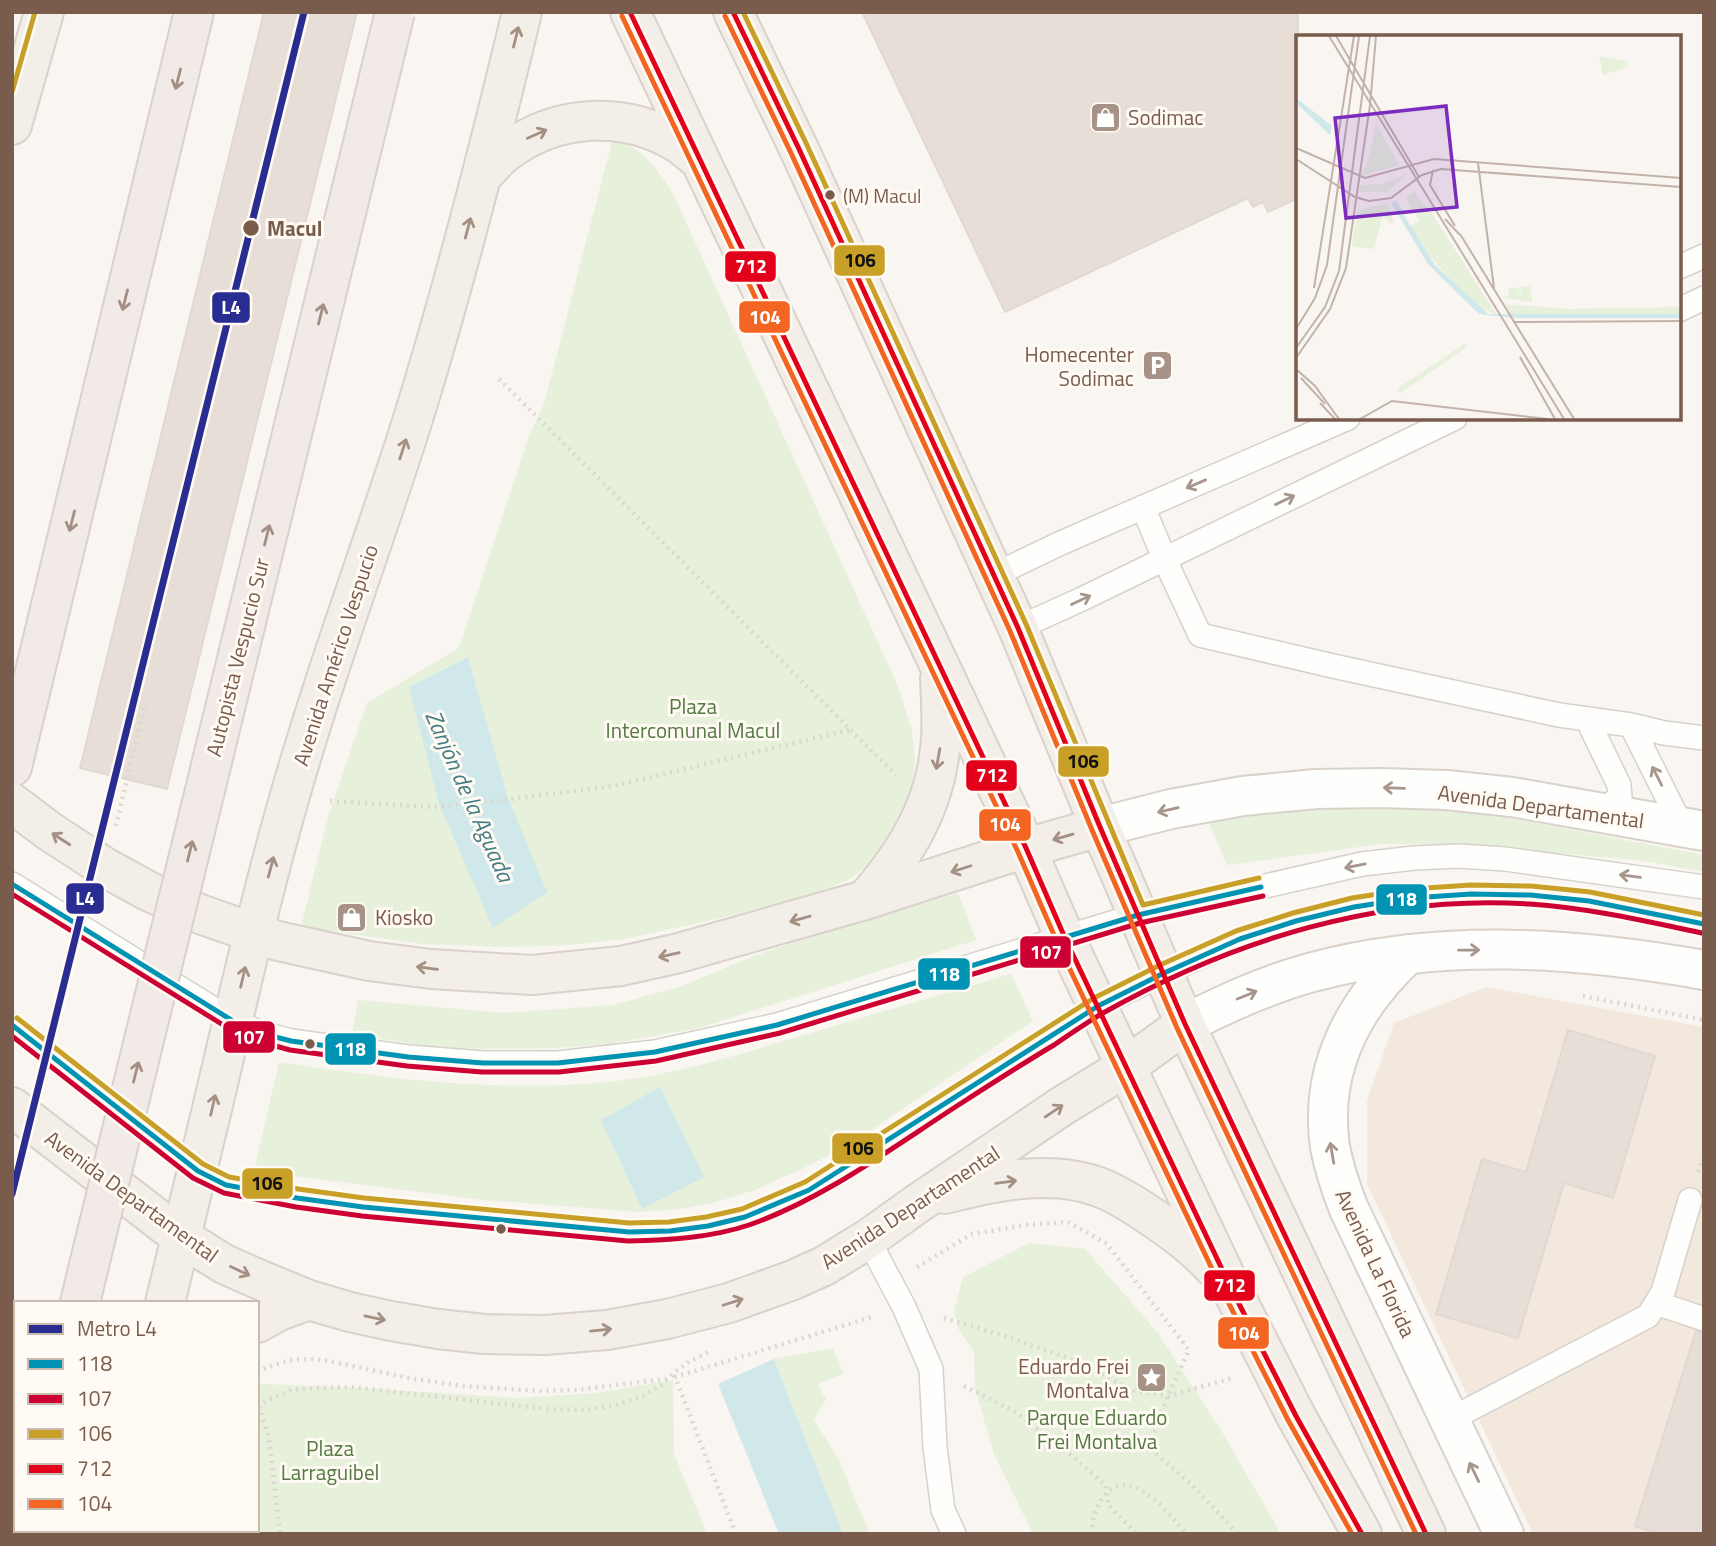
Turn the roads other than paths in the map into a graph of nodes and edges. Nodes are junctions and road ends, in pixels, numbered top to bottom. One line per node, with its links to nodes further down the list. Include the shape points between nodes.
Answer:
1 (44, 12): 7 (main road)
2 (194, 12): 24 (highway, one-way to 24)
3 (395, 12): 53 (highway, Autopista Vespucio Sur, one-way to 3, bridge)
4 (522, 12): 9 (main road, Avenida Américo Vespucio, one-way to 4)
5 (630, 12): 8 (main road)
6 (733, 12): 18 (main road)
7 (12, 125)
8 (699, 160): 9 (main road, one-way to 8, via 504,153 529,137 585,120 635,124 680,144); 20 (main road)
9 (483, 175): 35 (main road, Avenida Américo Vespucio, one-way to 9, via 289,798 412,422)
10 (1704, 256): 11 (lane)
11 (1681, 266)
12 (1704, 298): 13 (lane)
13 (1681, 309)
14 (1343, 420): 16 (lane, one-way to 16)
15 (1451, 420): 17 (lane, one-way to 15)
16 (1143, 507): 17 (lane); 18 (lane)
17 (1164, 558): 19 (lane, one-way to 17); 21 (lane, via 1200,635)
18 (994, 575): 19 (main road)
19 (1018, 628): 27 (main road)
20 (940, 666): 29 (main road); 32 (main road, one-way to 32, via 940,750 933,785 906,849)
21 (1587, 719): 22 (lane); 26 (lane, via 1619,785 1620,796)
22 (1631, 725): 23 (lane); 28 (lane, one-way to 22)
23 (1704, 738)
24 (12, 767)
25 (12, 803): 35 (main road, Avenida Departamental, one-way to 25, via 148,891 106,868)
26 (1602, 813): 27 (main road, Avenida Departamental, one-way to 27, via 1447,790 1316,789 1231,798); 28 (main road, Avenida Departamental)
27 (1100, 827): 29 (main road, Avenida Departamental, one-way to 29); 33 (main road)
28 (1693, 829)
29 (1026, 848): 32 (main road, Avenida Departamental, one-way to 32); 36 (main road)
30 (12, 884): 41 (lane)
31 (1704, 887): 33 (lane, one-way to 33, via 1505,859 1414,858 1362,864)
32 (865, 900): 35 (main road, Avenida Departamental, one-way to 35, via 633,964 531,975 369,961)
33 (1138, 915): 36 (lane); 39 (main road)
34 (1704, 924): 39 (lane, via 1589,901 1530,895 1412,898 1296,921 1240,939)
35 (254, 933): 41 (main road, Avenida Américo Vespucio, one-way to 35)
36 (1065, 938): 40 (main road); 41 (lane, via 764,1028 655,1052 558,1063 408,1057 291,1041)
37 (1408, 954): 38 (main road, Avenida Departamental, one-way to 38, via 1530,950); 42 (main road, Avenida Departamental, one-way to 37, via 1270,986 1356,962); 58 (main road, Avenida La Florida, one-way to 37, via 1349,1209 1330,1146 1333,1076 1346,1034 1369,996)
38 (1704, 970)
39 (1164, 973): 40 (lane); 42 (main road)
40 (1098, 1006): 44 (main road); 46 (lane, via 809,1190 744,1217 708,1226 629,1233 363,1207 226,1185)
41 (233, 1021): 46 (main road, Avenida Américo Vespucio, one-way to 41)
42 (1185, 1024): 44 (main road, Avenida Departamental); 61 (main road)
43 (12, 1025): 46 (lane)
44 (1126, 1067): 48 (main road, Avenida Departamental, one-way to 44); 51 (main road)
45 (12, 1107): 49 (main road, Avenida Departamental)
46 (198, 1171): 49 (main road, Avenida Américo Vespucio)
47 (1690, 1200): 55 (lane)
48 (917, 1204): 50 (main road, Avenida Departamental); 51 (main road, one-way to 51, via 1007,1181 1076,1180 1102,1188 1145,1212 1203,1257)
49 (181, 1237): 52 (main road, Avenida Departamental, one-way to 52, via 224,1264); 54 (main road, Avenida Américo Vespucio)
50 (868, 1239): 52 (main road, Avenida Departamental, one-way to 50, via 350,1312 485,1334 607,1330 729,1303 824,1266); 59 (lane, via 931,1369 943,1510)
51 (1230, 1286): 60 (main road)
52 (309, 1300): 57 (main road)
53 (80, 1301)
54 (165, 1301)
55 (1656, 1303): 56 (lane); 58 (lane, via 1648,1316)
56 (1704, 1319)
57 (259, 1322)
58 (1450, 1420): 62 (main road, Avenida La Florida, one-way to 58)
59 (954, 1534)
60 (1362, 1534)
61 (1426, 1534)
62 (1504, 1534)

